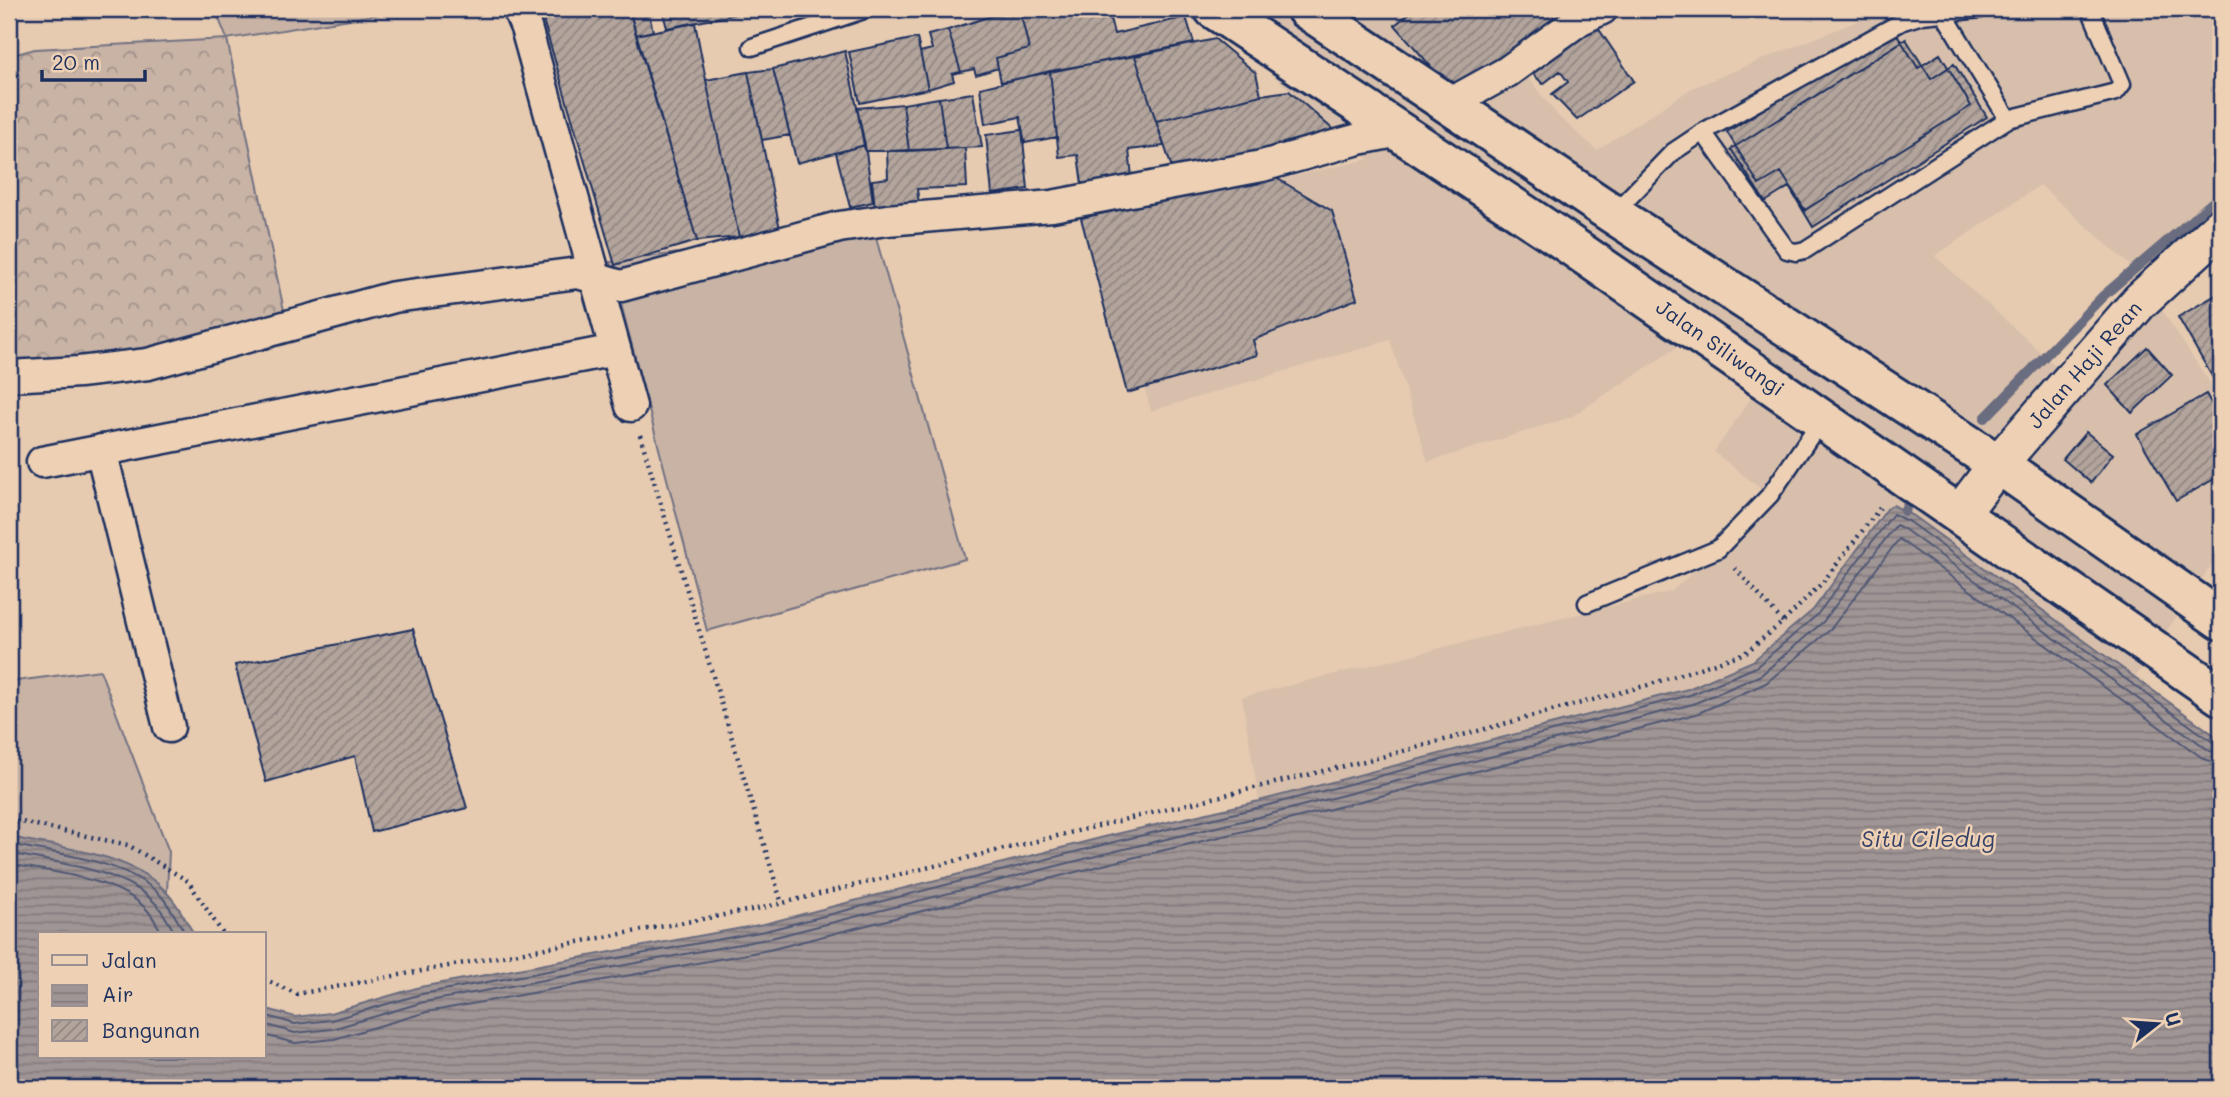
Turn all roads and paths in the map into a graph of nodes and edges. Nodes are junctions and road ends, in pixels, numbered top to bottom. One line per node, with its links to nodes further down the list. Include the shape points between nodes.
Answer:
1 (518, 9): 16 (street)
2 (867, 9): 9 (lane)
3 (1214, 9): 12 (main road, Jalan Siliwangi)
4 (1306, 9): 10 (main road)
5 (1602, 9): 10 (street)
6 (1981, 9): 8 (lane)
7 (2090, 9): 11 (lane, via 2122,84 2116,92)
8 (1944, 14): 11 (lane); 13 (lane, via 1903,21)
9 (752, 47)
10 (1449, 104): 14 (main road)
11 (2008, 119): 13 (lane, via 1796,252 1787,250)
12 (1400, 131): 16 (street, via 1262,166 1052,206 839,227 621,286); 20 (main road, Jalan Siliwangi)
13 (1703, 132): 14 (lane, via 1673,152)
14 (1613, 214): 23 (main road)
15 (2221, 227): 23 (street, Jalan Haji Rean, via 2140,301)
16 (594, 277): 17 (street); 18 (street, via 578,273 430,291 148,364)
17 (615, 351): 19 (street); 21 (street)
18 (9, 376)
19 (631, 405): 33 (path)
20 (1822, 419): 24 (main road, Jalan Siliwangi); 26 (lane, via 1770,495)
21 (101, 450): 22 (street); 31 (street)
22 (42, 462)
23 (1998, 464): 25 (street, Jalan Haji Rean); 28 (main road)
24 (1904, 475): 25 (main road, Jalan Siliwangi); 29 (path, via 1823,582)
25 (1960, 514): 30 (main road, Jalan Siliwangi)
26 (1718, 550): 27 (lane); 29 (path)
27 (1587, 603)
28 (2221, 620)
29 (1783, 622): 33 (path, via 1745,653 1648,685 1385,756)
30 (2221, 696)
31 (169, 727)
32 (9, 821): 34 (path, via 128,845 188,881)
33 (782, 904): 35 (path, via 298,995)
34 (222, 932)
35 (266, 980)

